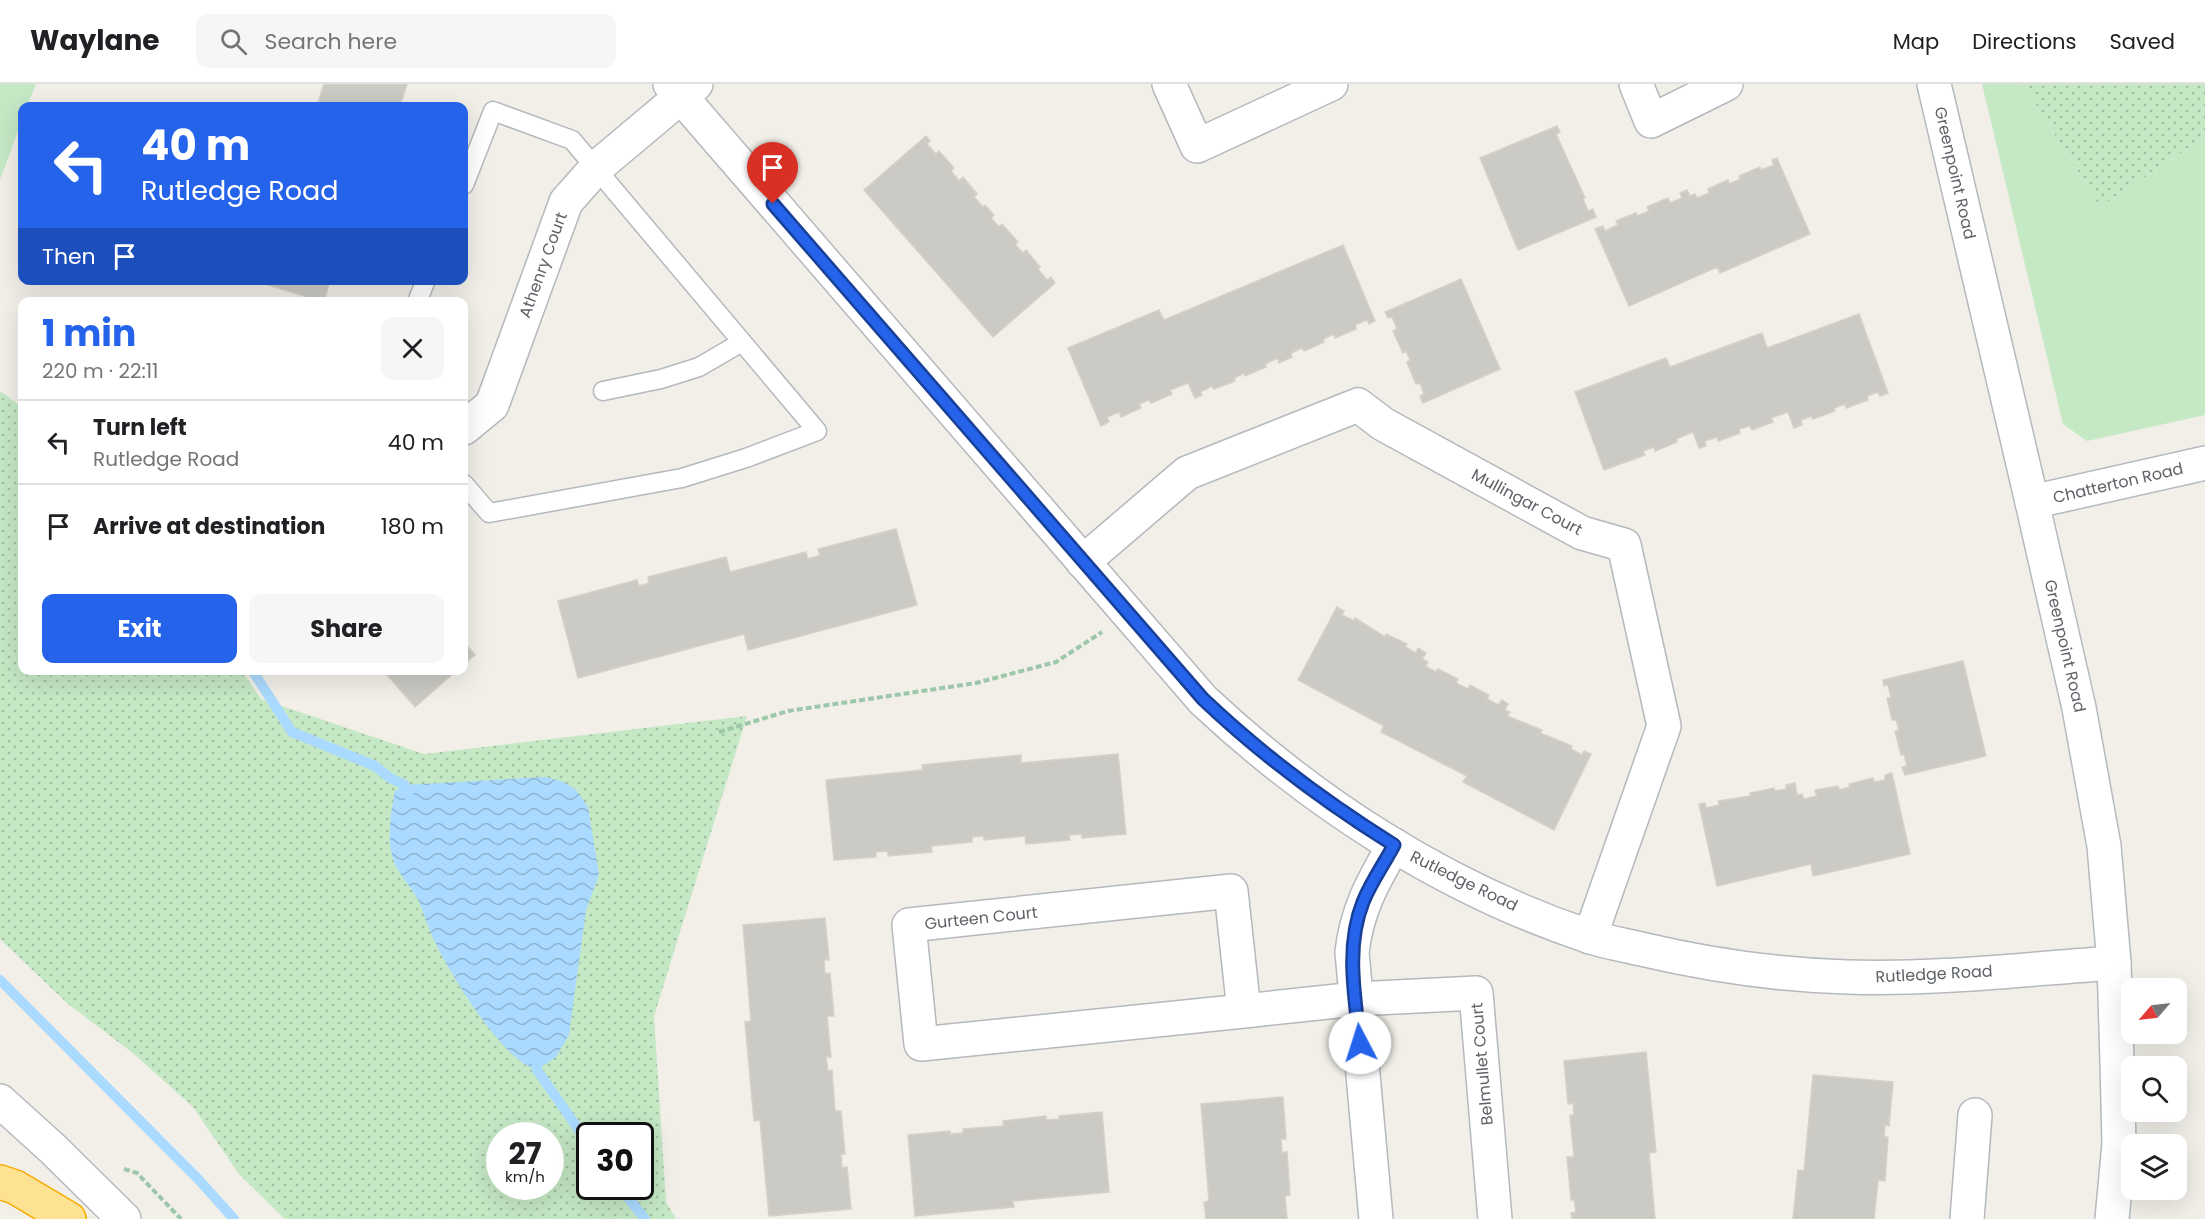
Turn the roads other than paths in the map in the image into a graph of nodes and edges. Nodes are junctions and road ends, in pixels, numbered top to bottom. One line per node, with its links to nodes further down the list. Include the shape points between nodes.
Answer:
1 (1169, 84): 2 (street, via 1197,146)
2 (1331, 84)
3 (1636, 84): 4 (street, via 1651,121)
4 (1726, 84)
5 (1934, 84): 14 (street, Greenpoint Road)
6 (682, 88): 7 (street, Athenry Court); 15 (street, Rutledge Road)
7 (596, 168): 8 (lane, via 572,140 493,111); 9 (lane); 11 (street, Athenry Court, via 566,202 492,405)
8 (468, 175)
9 (742, 342): 10 (lane, via 699,367); 13 (lane, via 817,431 682,478 489,513)
10 (603, 391)
11 (468, 425)
12 (2205, 464): 14 (street, Chatterton Road)
13 (468, 489)
14 (2032, 502): 18 (street, Greenpoint Road, via 2079,708 2104,846)
15 (1083, 562): 16 (street, Rutledge Road, via 1203,699 1250,744); 17 (street, Mullingar Court, via 1187,473 1358,405 1383,424 1582,533 1624,545 1664,726)
16 (1394, 845): 17 (street, Rutledge Road, via 1459,881); 19 (street, via 1363,901 1355,927 1352,952)
17 (1590, 937): 18 (street, Rutledge Road, via 1721,965 1786,974 1913,977)
18 (2114, 963): 29 (street, Greenpoint Road, via 2119,1144)
19 (1356, 999): 20 (street, Gurteen Court); 26 (street); 27 (street, Belmullet Court, via 1476,993)
20 (1244, 1011): 20 (street, Gurteen Court, via 1231,891 909,925 921,1044)
21 (0, 1101): 25 (street)
22 (1975, 1115): 28 (street)
23 (0, 1182): 24 (highway)
24 (69, 1219)
25 (124, 1219)
26 (1376, 1219)
27 (1495, 1219)
28 (1967, 1219)
29 (2112, 1219)

